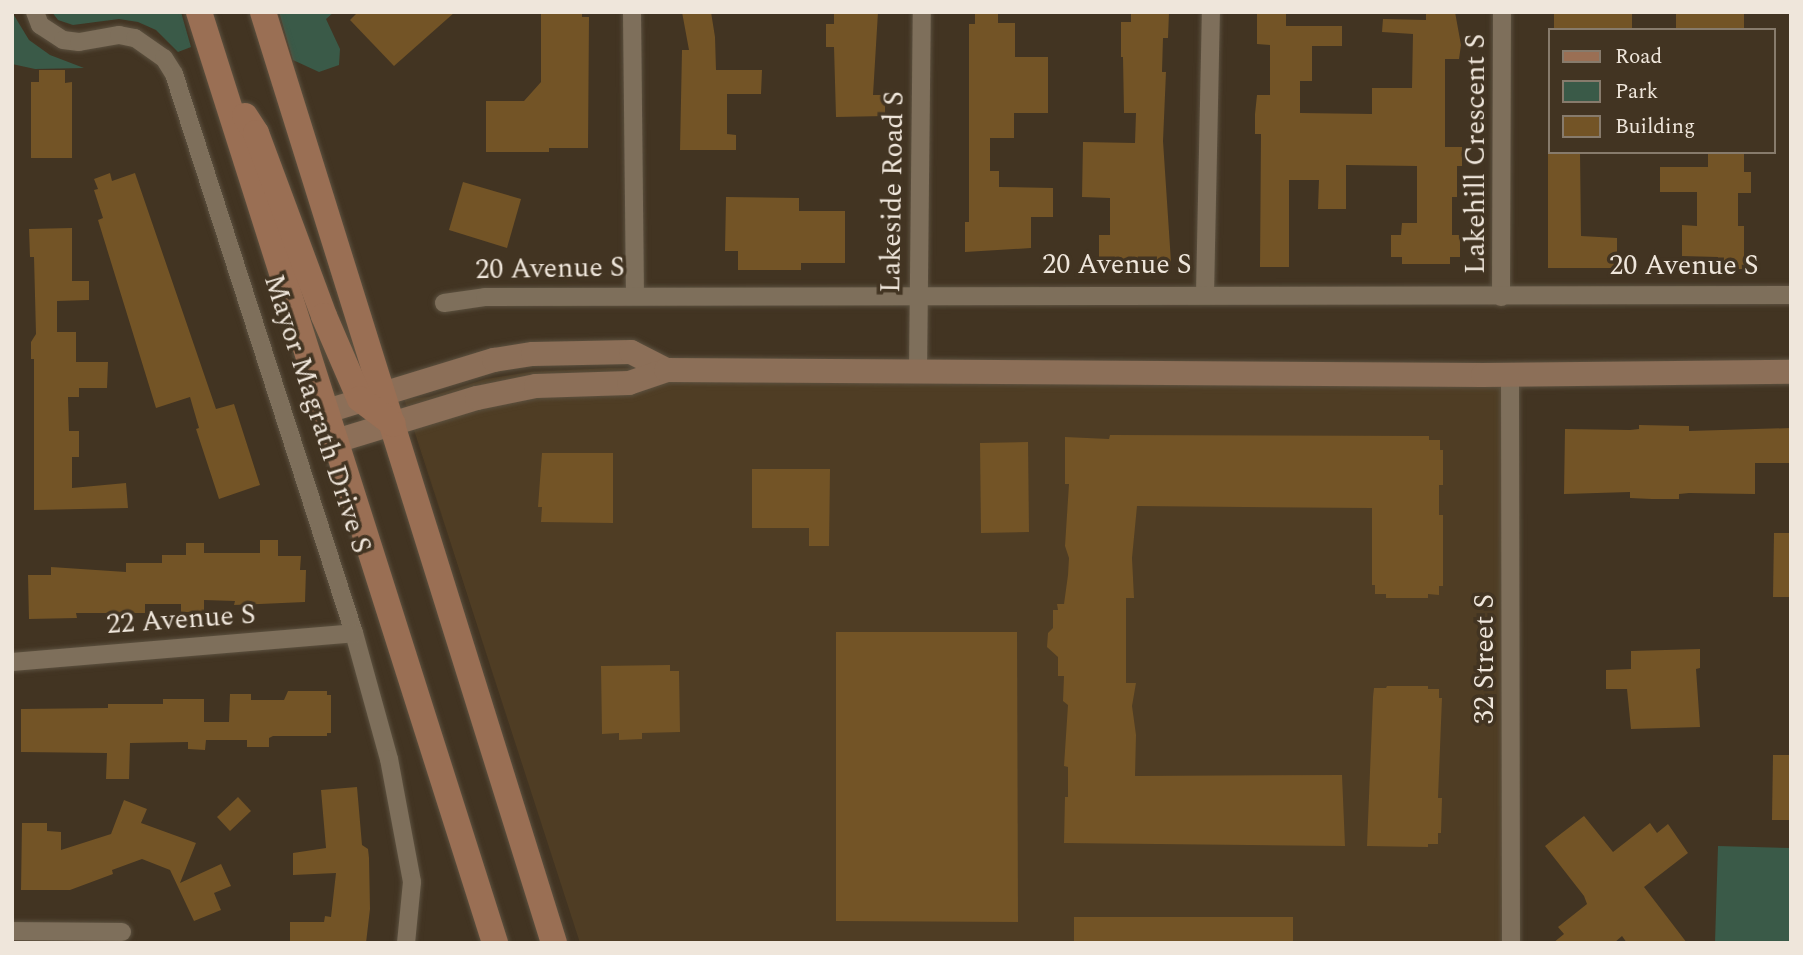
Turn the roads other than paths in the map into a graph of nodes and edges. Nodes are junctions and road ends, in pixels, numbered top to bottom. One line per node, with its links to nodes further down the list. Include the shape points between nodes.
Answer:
1 (35, 12): 23 (street, Mayor Magrath Drive S, via 50,35 62,40 135,38 164,58 174,74)
2 (199, 12): 8 (main road, Mayor Magrath Drive S)
3 (263, 12): 19 (main road)
4 (632, 12): 11 (street)
5 (922, 12): 12 (street, Lakeside Road S)
6 (1211, 12): 9 (street)
7 (1503, 12): 13 (street, Lakehill Crescent S)
8 (218, 74): 19 (main road, via 256,133 324,317); 20 (main road, Mayor Magrath Drive S)
9 (1205, 294): 12 (street, 20 Avenue S); 13 (street, 20 Avenue S)
10 (1791, 295): 13 (street, 20 Avenue S)
11 (635, 296): 12 (street, 20 Avenue S); 14 (street, 20 Avenue S, via 485,297)
12 (917, 297): 17 (street, Lakeside Road S)
13 (1502, 297)
14 (444, 303)
15 (666, 370): 17 (street); 19 (street, via 631,352 533,354 494,360); 21 (street, via 629,383 524,388)
16 (1791, 372): 18 (street)
17 (918, 373): 18 (street)
18 (1510, 375): 30 (street, 32 Street S)
19 (371, 396): 20 (street); 21 (main road)
20 (327, 411): 22 (main road, Mayor Magrath Drive S)
21 (393, 424): 22 (street); 29 (main road)
22 (336, 441): 28 (main road, Mayor Magrath Drive S)
23 (354, 633): 24 (street, 22 Avenue S); 27 (street, Mayor Magrath Drive S, via 389,759 412,882)
24 (12, 662)
25 (12, 931): 26 (street)
26 (122, 932)
27 (406, 943)
28 (495, 943)
29 (554, 943)
30 (1511, 943)

